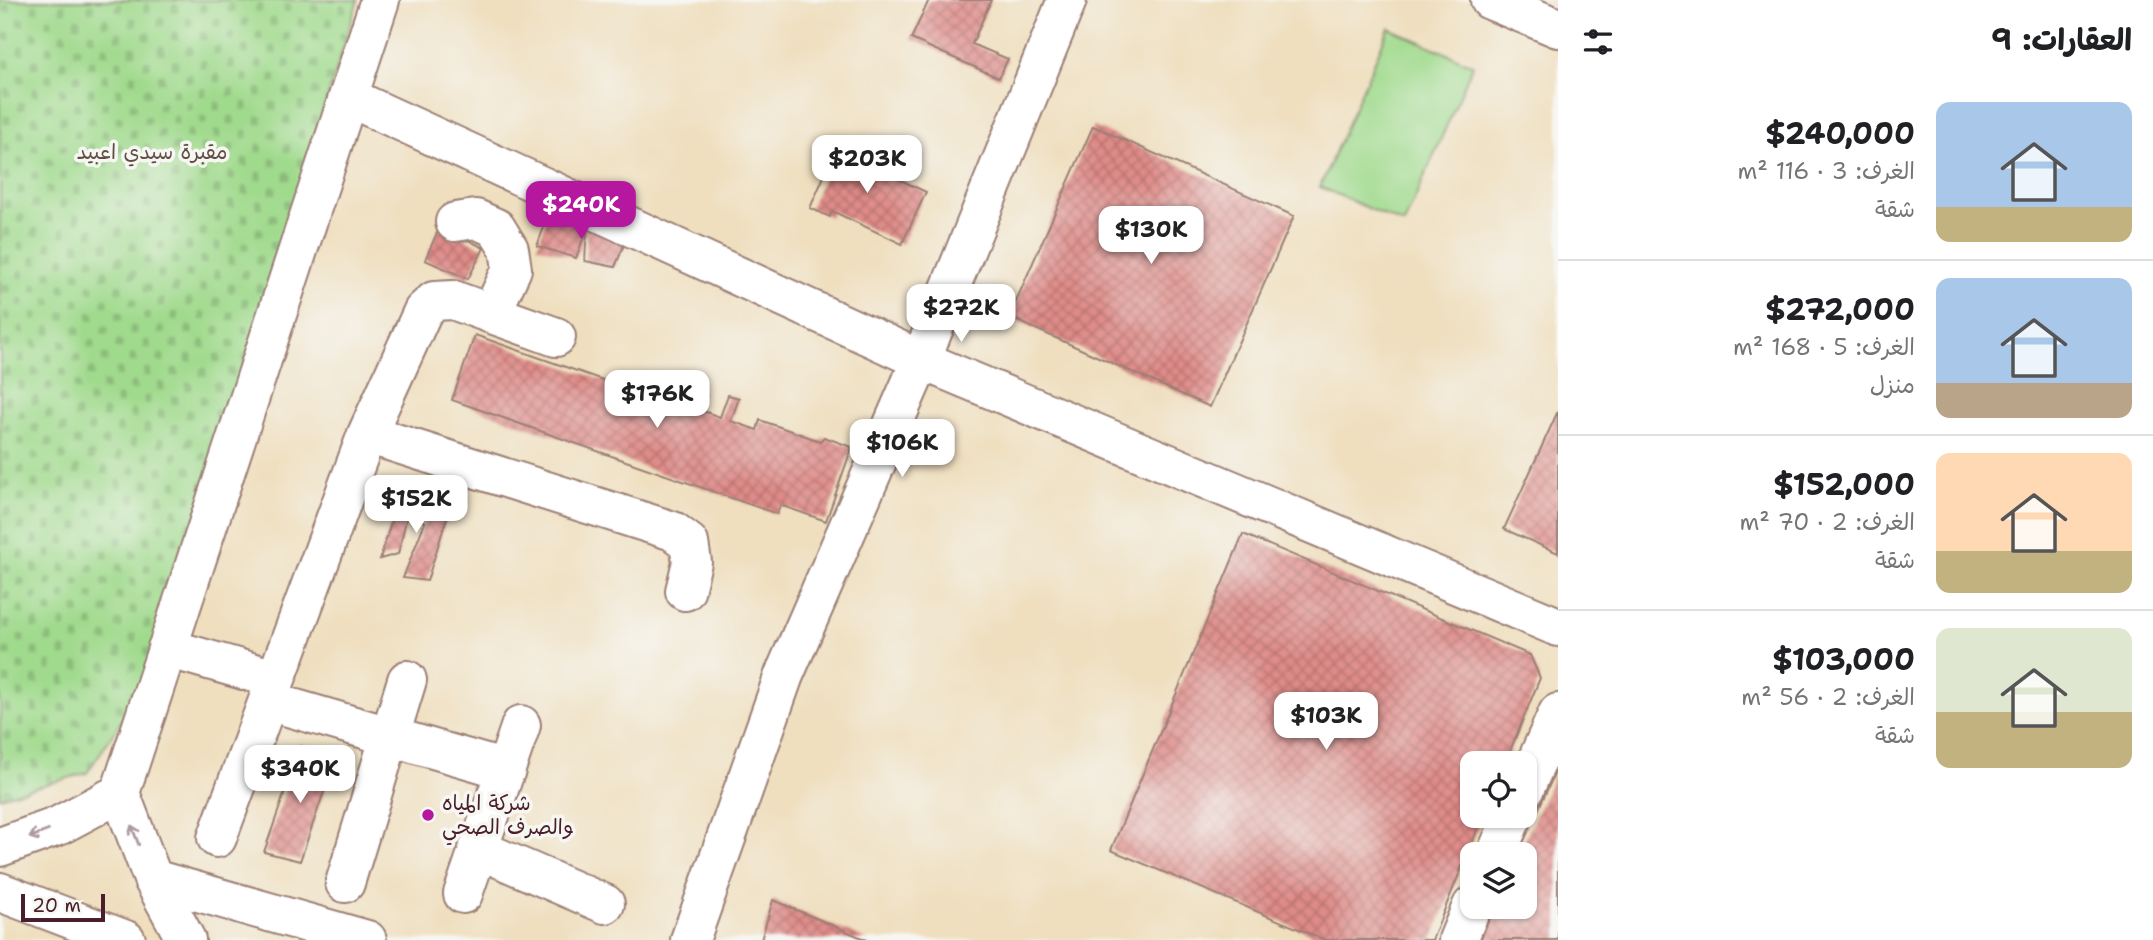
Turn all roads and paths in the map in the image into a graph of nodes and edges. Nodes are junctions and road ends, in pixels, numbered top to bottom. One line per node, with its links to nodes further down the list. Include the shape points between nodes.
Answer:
1 (380, 0): 5 (main road)
2 (1067, 0): 9 (main road)
3 (1490, 0): 4 (main road)
4 (1558, 29)
5 (348, 97): 9 (main road); 13 (main road)
6 (455, 222): 7 (main road, via 476,219 496,228 509,248 512,269)
7 (491, 314): 8 (main road); 10 (main road, via 453,300 433,302 423,311)
8 (556, 337)
9 (921, 360): 12 (main road); 34 (main road, via 784,675)
10 (367, 434): 11 (main road, via 673,531 688,543 692,562); 15 (main road)
11 (685, 591)
12 (1558, 627)
13 (167, 648): 15 (main road); 21 (main road)
14 (407, 680): 18 (main road)
15 (271, 690): 18 (main road); 22 (main road)
16 (1558, 713): 19 (main road)
17 (521, 725): 20 (main road)
18 (388, 736): 20 (main road); 26 (main road)
19 (1537, 760)
20 (506, 770): 24 (main road)
21 (120, 793): 23 (main road, one-way to 23, via 58,826); 25 (main road, one-way to 21)
22 (217, 838)
23 (0, 846)
24 (478, 849): 28 (main road); 29 (main road)
25 (153, 879): 32 (main road); 33 (main road)
26 (345, 883)
27 (0, 892): 31 (main road)
28 (463, 894)
29 (605, 904)
30 (1467, 919): 35 (main road)
31 (126, 940)
32 (186, 940)
33 (367, 940)
34 (690, 940)
35 (1458, 940)

